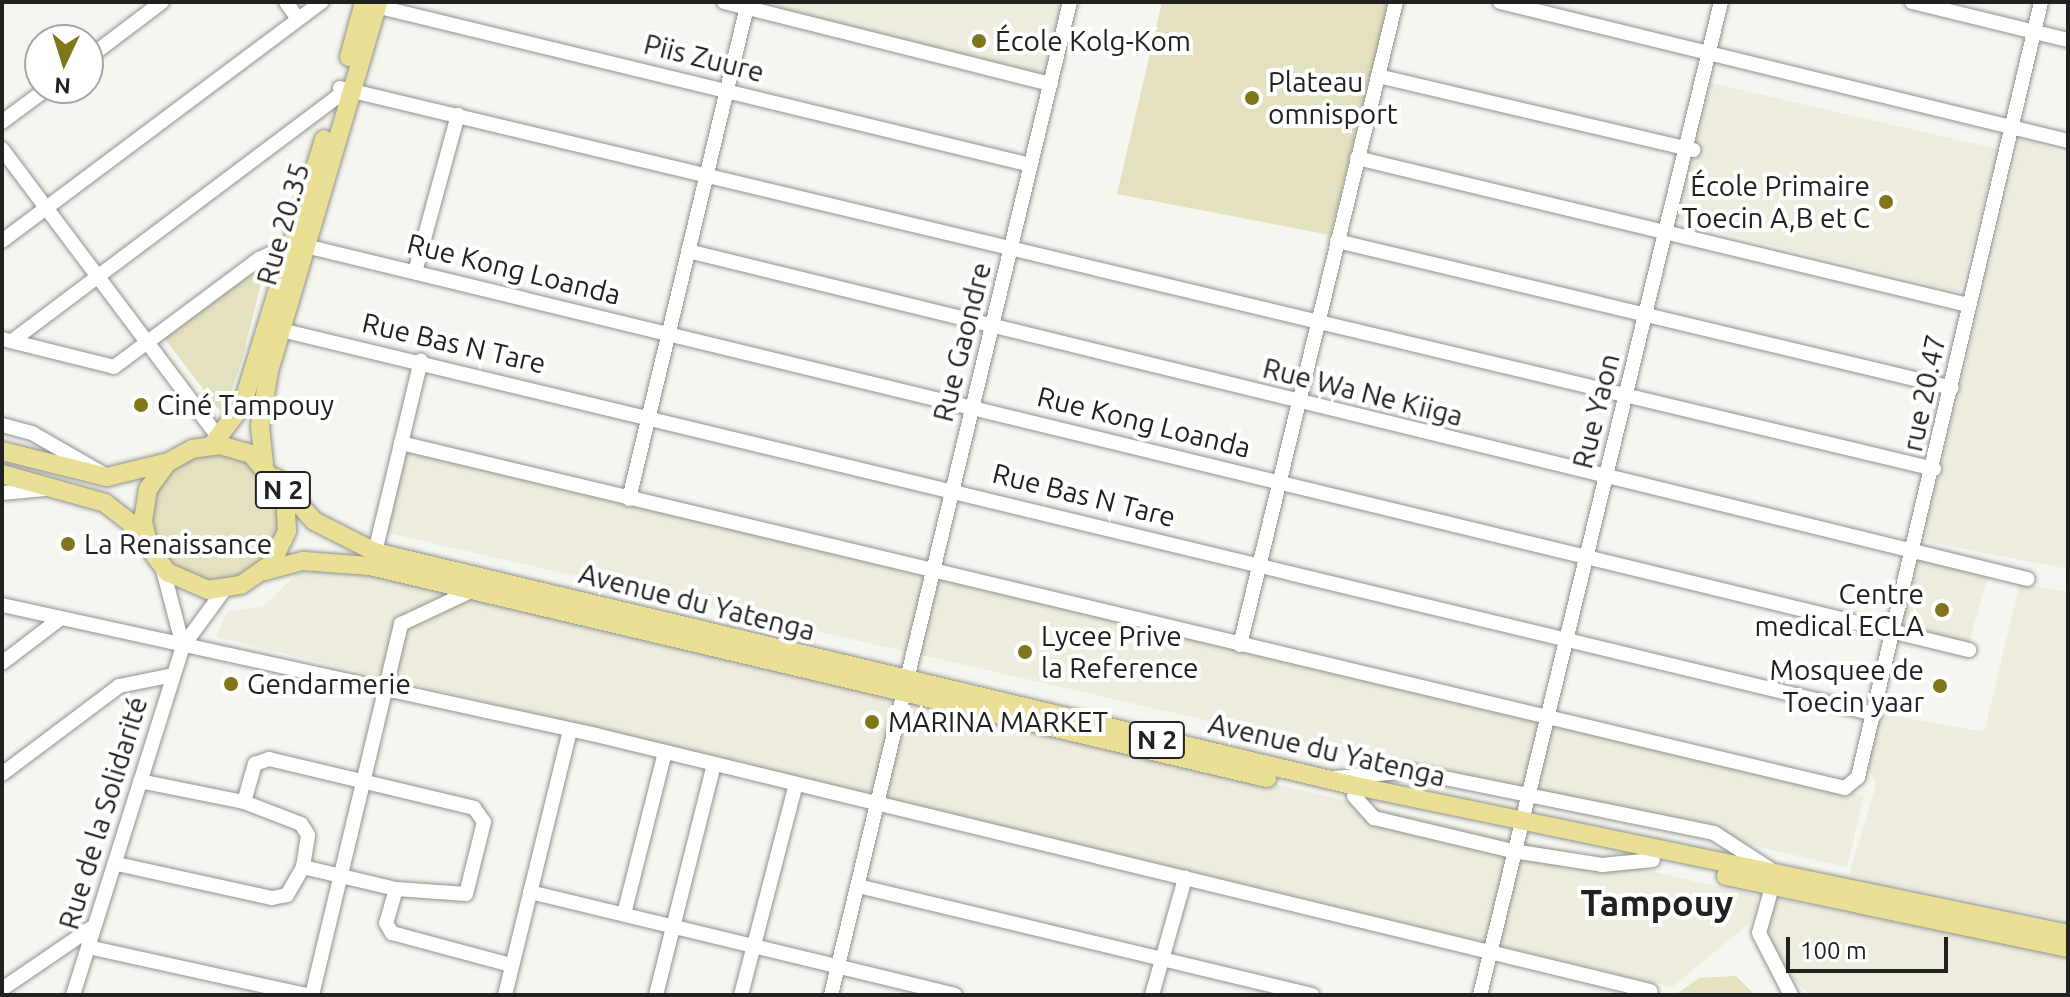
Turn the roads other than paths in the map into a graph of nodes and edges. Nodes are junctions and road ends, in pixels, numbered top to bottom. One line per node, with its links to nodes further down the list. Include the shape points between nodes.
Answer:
1 (162, 2): 16 (street)
2 (286, 2): 13 (street)
3 (321, 2): 13 (street)
4 (724, 2): 12 (street)
5 (1070, 2): 19 (street, Rue Gaondre)
6 (1396, 2): 18 (street)
7 (1500, 2): 17 (street)
8 (1721, 2): 17 (street, Rue Yaon)
9 (1912, 2): 14 (street)
10 (2041, 2): 14 (street, rue 20.47)
11 (371, 3): 20 (street, Piis Zuure); 21 (main road, Rue 20.35)
12 (748, 5): 19 (street); 20 (street)
13 (297, 18): 32 (street)
14 (2034, 32): 15 (street); 25 (street, rue 20.47)
15 (2068, 40)
16 (104, 46)
17 (1709, 53): 25 (street); 28 (street, Rue Yaon)
18 (1378, 76): 28 (street); 29 (street)
19 (1051, 84): 30 (street, Rue Gaondre)
20 (728, 91): 30 (street, Piis Zuure); 31 (street)
21 (344, 94): 23 (street); 36 (main road, Rue 20.35); 40 (street)
22 (26, 104): 24 (street)
23 (458, 115): 31 (street); 39 (street)
24 (2, 122)
25 (2011, 127): 26 (street); 41 (street, rue 20.47)
26 (2068, 141)
27 (2, 149): 32 (street)
28 (1690, 150): 33 (street, Rue Yaon)
29 (1357, 158): 33 (street); 35 (street)
30 (1031, 165): 37 (street, Rue Gaondre)
31 (707, 172): 37 (street); 38 (street)
32 (45, 208): 34 (street); 40 (street)
33 (1665, 234): 41 (street); 42 (street, Rue Yaon)
34 (2, 241)
35 (1337, 241): 42 (street); 43 (street)
36 (300, 244): 39 (street, Rue Kong Loanda); 45 (main road, Rue 20.35); 48 (street, via 259,259); 56 (main road, Rue 20.35, via 238,417)
37 (1012, 246): 43 (street); 44 (street, Rue Gaondre)
38 (688, 251): 44 (street, Rue Wa Ne Kiiga); 46 (street)
39 (415, 272): 46 (street, Rue Kong Loanda)
40 (97, 278): 47 (street); 48 (street)
41 (1968, 305): 50 (street, rue 20.47)
42 (1646, 315): 50 (street); 51 (street, Rue Yaon)
43 (1317, 320): 51 (street); 52 (street)
44 (993, 325): 52 (street, Rue Wa Ne Kiiga); 53 (street, Rue Gaondre)
45 (281, 330): 49 (street, Rue Bas N Tare); 61 (main road, Rue 20.35, via 262,412)
46 (667, 333): 53 (street, Rue Kong Loanda); 54 (street)
47 (7, 340): 48 (street, via 114,367)
48 (148, 345): 56 (street)
49 (421, 360): 54 (street, Rue Bas N Tare); 57 (street)
50 (1952, 388): 60 (street, rue 20.47)
51 (1626, 398): 60 (street); 64 (street, Rue Yaon)
52 (1297, 402): 64 (street, Rue Wa Ne Kiiga); 65 (street)
53 (973, 407): 65 (street, Rue Kong Loanda); 67 (street, Rue Gaondre)
54 (648, 417): 67 (street, Rue Bas N Tare); 69 (street)
55 (3, 426): 58 (street); 63 (street, via 81,456)
56 (216, 442): 59 (main road); 61 (main road, N 2)
57 (401, 443): 69 (street); 72 (street)
58 (4, 452): 63 (main road)
59 (174, 458): 63 (main road, via 138,475); 70 (main road, via 146,497)
60 (1934, 469): 71 (street, rue 20.47)
61 (270, 471): 72 (main road, Avenue du Yatenga / N 2, via 314,521); 76 (main road, N 2, via 288,522)
62 (2, 474): 66 (main road)
63 (107, 477)
64 (1606, 479): 71 (street, Rue Wa Ne Kiiga); 73 (street, Rue Yaon)
65 (1277, 482): 73 (street, Rue Kong Loanda); 74 (street)
66 (62, 488): 68 (street); 70 (main road, via 119,512)
67 (953, 489): 74 (street, Rue Bas N Tare); 77 (street, Rue Gaondre)
68 (2, 493)
69 (629, 499): 77 (street)
70 (148, 545): 75 (main road)
71 (1914, 549): 78 (street, Rue Wa Ne Kiiga); 84 (street, rue 20.47)
72 (375, 552): 81 (main road, Avenue du Yatenga / N 2)
73 (1586, 561): 84 (street, Rue Kong Loanda); 85 (street, Rue Yaon)
74 (1257, 564): 85 (street, Rue Bas N Tare); 86 (street)
75 (162, 566): 79 (main road, via 193,587); 87 (street)
76 (265, 571): 79 (main road, N 2); 80 (main road, Avenue du Yatenga / N 2, via 339,561)
77 (935, 573): 86 (street); 91 (street, Rue Gaondre)
78 (2027, 579)
79 (224, 590): 87 (street, Rue de la Solidarité)
80 (471, 591): 81 (main road, Avenue du Yatenga / N 2); 92 (street, via 401,624)
81 (531, 597): 91 (main road, Avenue du Yatenga / N 2)
82 (2, 605): 83 (street)
83 (61, 618): 87 (street); 89 (street)
84 (1894, 631): 88 (street, Rue Kong Loanda); 93 (street, rue 20.47)
85 (1567, 641): 93 (street, Rue Bas N Tare); 94 (street, Rue Yaon)
86 (1240, 645): 94 (street)
87 (183, 646): 90 (street, Rue de la Solidarité); 92 (street)
88 (1969, 650)
89 (2, 663)
90 (173, 675): 98 (street, via 119,686); 100 (street, Rue de la Solidarité)
91 (908, 689): 99 (main road, Avenue du Yatenga / N 2); 103 (main road, Avenue du Yatenga / N 2); 106 (street, Rue Gaondre)
92 (385, 690): 95 (street); 101 (street)
93 (1874, 714): 94 (street, rue 20.47, via 1858,777 1845,788)
94 (1547, 723): 104 (street, Rue Yaon)
95 (569, 734): 96 (street); 117 (street)
96 (665, 752): 97 (street); 118 (street)
97 (714, 764): 102 (street); 119 (street)
98 (2, 774)
99 (1329, 779): 104 (street, via 1410,771); 107 (main road, Avenue du Yatenga / N 2)
100 (140, 781): 105 (street); 110 (street, Rue de la Solidarité)
101 (366, 781): 105 (street, via 260,760); 112 (street); 116 (street, via 474,808 484,822 466,894)
102 (796, 784): 106 (street); 123 (street)
103 (1354, 796): 107 (main road, Avenue du Yatenga / N 2); 108 (street, via 1374,818)
104 (1530, 796): 107 (street, Rue Yaon); 114 (street, via 1714,833)
105 (244, 802): 111 (street, via 301,824 308,835)
106 (878, 804): 113 (street); 115 (street, Rue Gaondre)
107 (1520, 826): 108 (street, Rue Yaon); 109 (main road, Avenue du Yatenga / N 2); 114 (main road, Avenue du Yatenga / N 2)
108 (1513, 851): 109 (street, via 1602,865); 125 (street, Rue Yaon)
109 (1653, 860): 114 (main road, Avenue du Yatenga / N 2)
110 (117, 864): 111 (street, via 272,898 287,895); 120 (street, Rue de la Solidarité)
111 (303, 867): 112 (street)
112 (345, 876): 116 (street); 133 (street)
113 (1185, 878): 125 (street); 126 (street)
114 (1774, 879): 121 (main road, Avenue du Yatenga / N 2); 124 (main road, Avenue du Yatenga / N 2); 143 (street, via 1759,933)
115 (858, 886): 126 (street); 128 (street, Rue Gaondre)
116 (396, 889): 127 (street, via 386,923 392,933)
117 (530, 892): 118 (street); 127 (street)
118 (624, 914): 119 (street)
119 (673, 926): 123 (street); 135 (street)
120 (93, 927): 122 (street, Rue de la Solidarité); 129 (street)
121 (2068, 934)
122 (88, 947): 130 (street); 132 (street, Rue de la Solidarité)
123 (755, 947): 128 (street); 136 (street)
124 (2068, 948)
125 (1491, 952): 141 (street, Rue Yaon); 142 (street, via 1650,991)
126 (1160, 960): 139 (street); 140 (street)
127 (511, 965): 134 (street)
128 (840, 967): 131 (street); 137 (street, Rue Gaondre)
129 (2, 989)
130 (254, 990): 133 (street)
131 (936, 993): 138 (street)
132 (73, 995)
133 (309, 995)
134 (505, 995)
135 (656, 995)
136 (741, 995)
137 (831, 995)
138 (955, 995)
139 (1152, 995)
140 (1312, 995)
141 (1480, 995)
142 (1646, 995)
143 (1791, 995)

